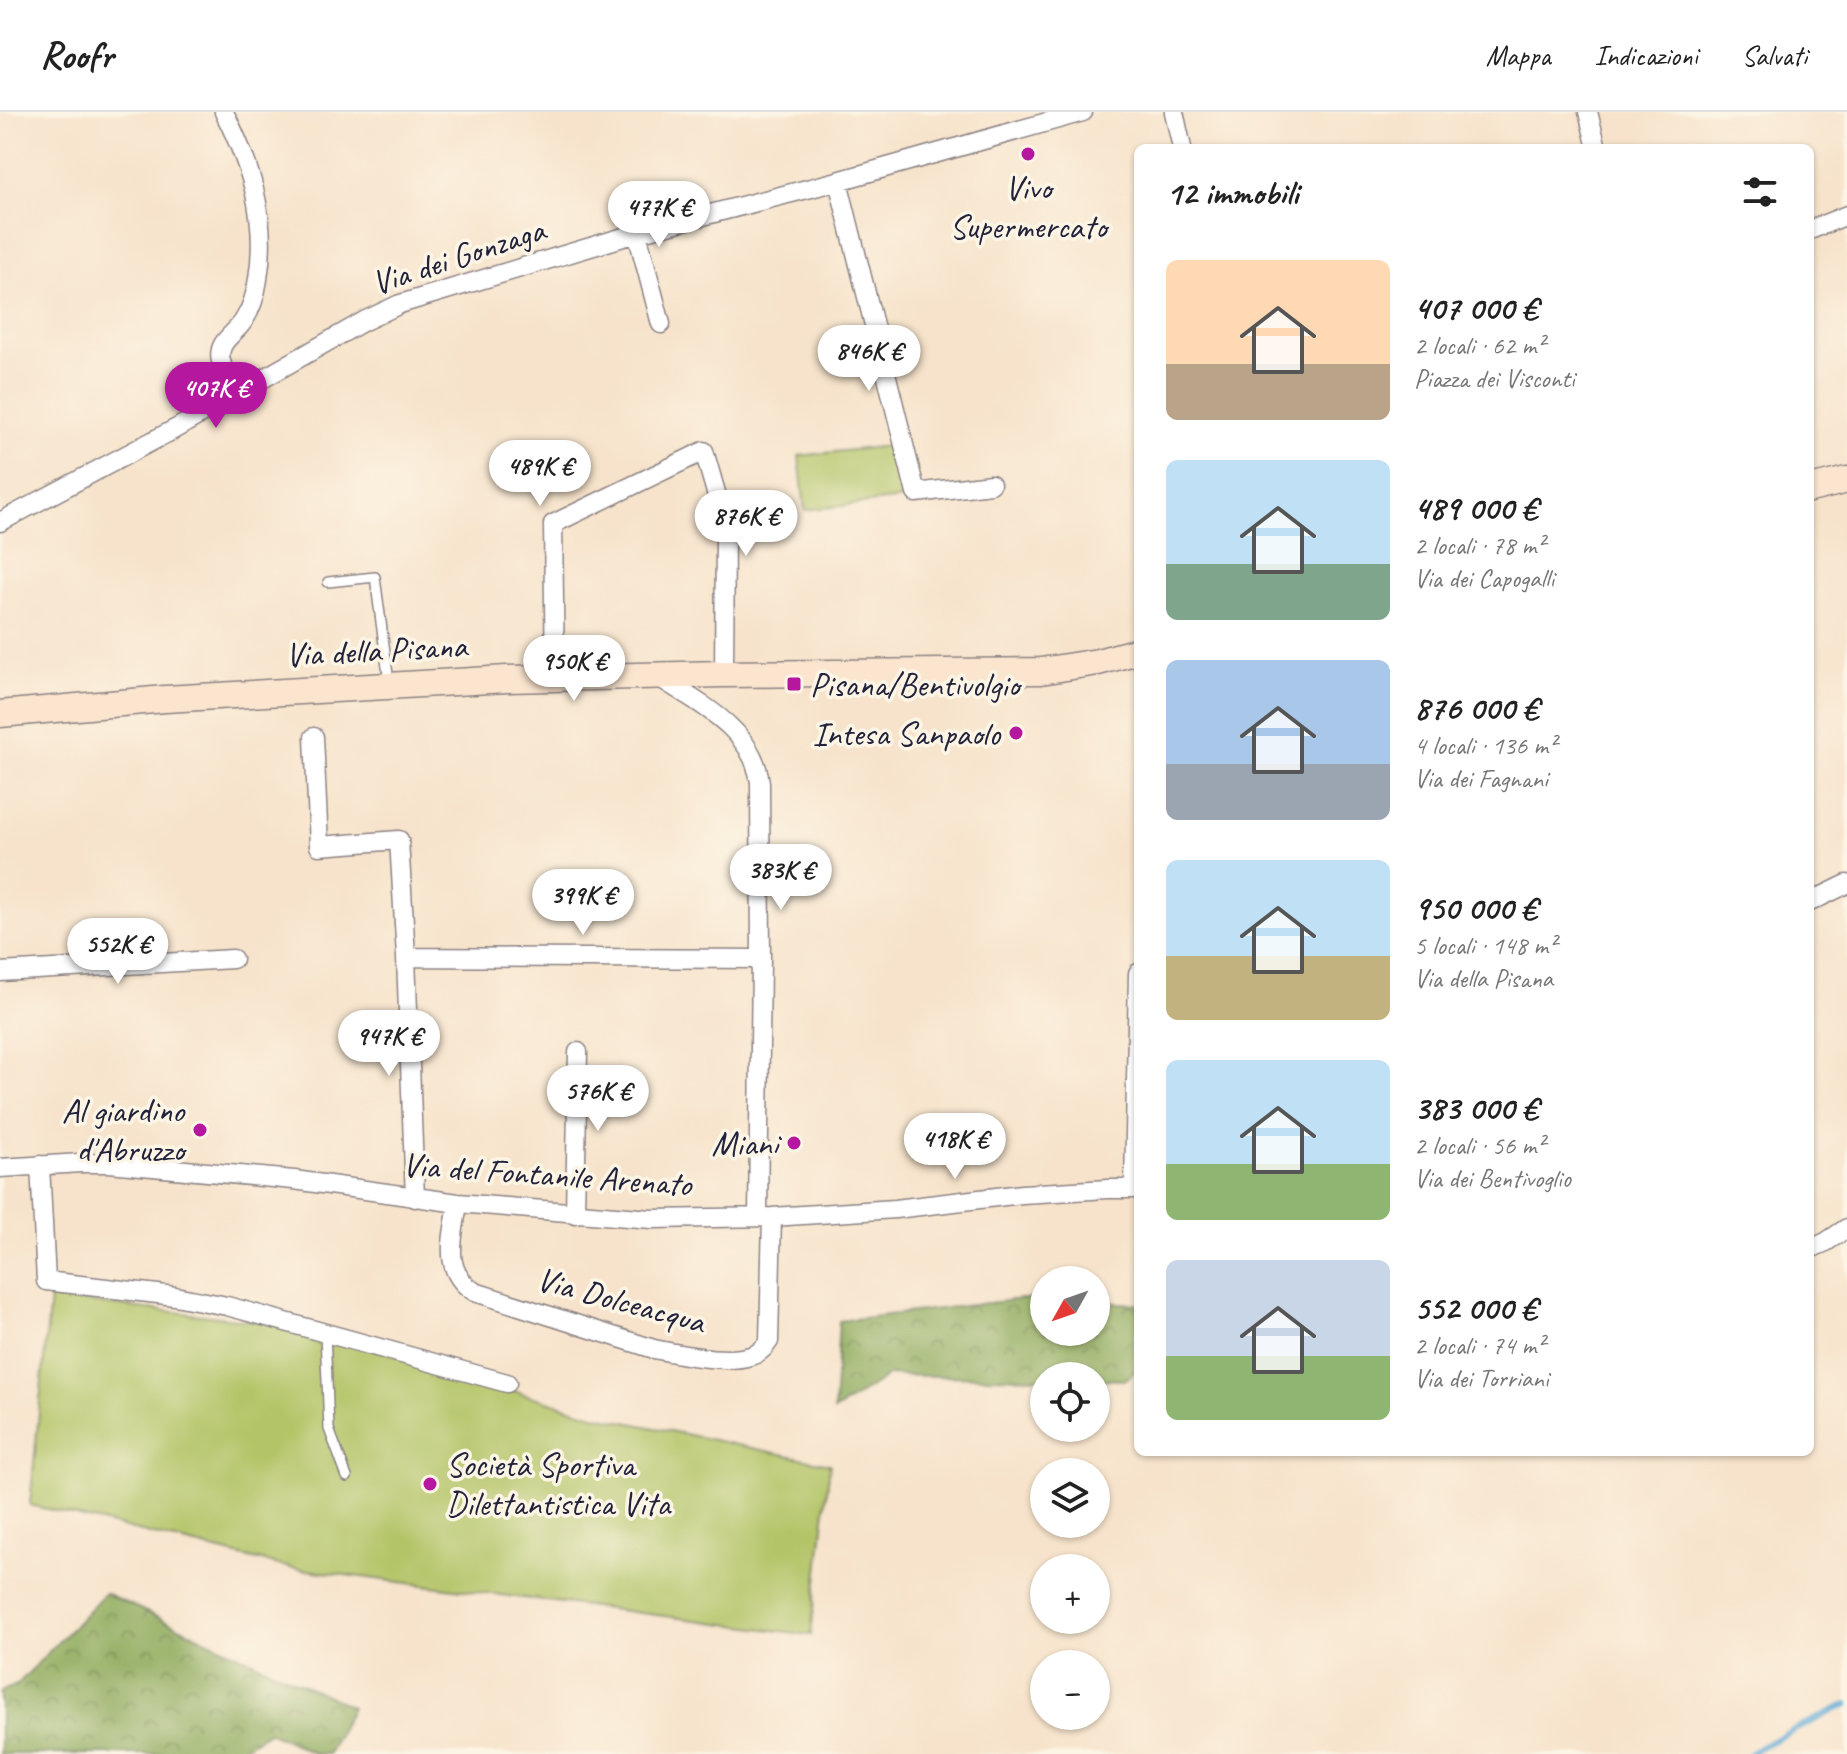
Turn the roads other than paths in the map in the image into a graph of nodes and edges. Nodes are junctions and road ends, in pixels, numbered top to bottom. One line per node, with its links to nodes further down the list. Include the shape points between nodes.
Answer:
1 (224, 112): 12 (street, via 256,193 261,220 254,298 220,351)
2 (1083, 112): 7 (street, Via dei Gonzaga)
3 (1174, 112): 5 (street)
4 (1588, 112): 6 (street)
5 (1181, 144)
6 (1596, 144)
7 (838, 181): 10 (street, Via dei Gonzaga); 14 (street, via 916,493)
8 (1847, 215): 9 (street)
9 (1814, 228)
10 (637, 233): 11 (street); 12 (street, Via dei Gonzaga, via 400,304)
11 (661, 324)
12 (237, 394): 16 (street, Via dei Gonzaga)
13 (1847, 480): 15 (main road)
14 (991, 484)
15 (1814, 488)
16 (0, 522)
17 (328, 582): 22 (lane, via 375,577)
18 (1134, 652): 19 (main road, Via della Pisana, via 1041,671)
19 (724, 674): 20 (main road, Via della Pisana); 21 (street, via 725,531 704,451 553,524)
20 (656, 676): 21 (main road, Via della Pisana); 29 (street, Via Dolceacqua, via 737,733 756,763)
21 (555, 678): 22 (main road, Via della Pisana)
22 (389, 686): 23 (main road, Via della Pisana)
23 (0, 714)
24 (314, 737): 27 (street, via 319,846 399,840)
25 (1847, 884): 26 (street)
26 (1814, 900)
27 (406, 957): 29 (street); 35 (street)
28 (233, 959): 30 (street)
29 (761, 959): 38 (street, Via Dolceacqua)
30 (0, 972)
31 (578, 1052): 37 (street)
32 (40, 1165): 33 (street, Via del Fontanile Arenato); 35 (street, Via del Fontanile Arenato, via 169,1168); 41 (street, via 46,1281 214,1303)
33 (0, 1168)
34 (1134, 1189): 38 (street, Via del Fontanile Arenato)
35 (415, 1198): 36 (street, Via del Fontanile Arenato)
36 (458, 1203): 37 (street, Via del Fontanile Arenato); 38 (street, Via Dolceacqua, via 452,1261 461,1282 475,1292 654,1349 727,1359 752,1356 769,1341)
37 (575, 1214): 38 (street, Via del Fontanile Arenato)
38 (765, 1217)
39 (1847, 1228): 40 (street)
40 (1814, 1247)
41 (325, 1333): 42 (street); 43 (lane, via 329,1429)
42 (507, 1383)
43 (347, 1477)

